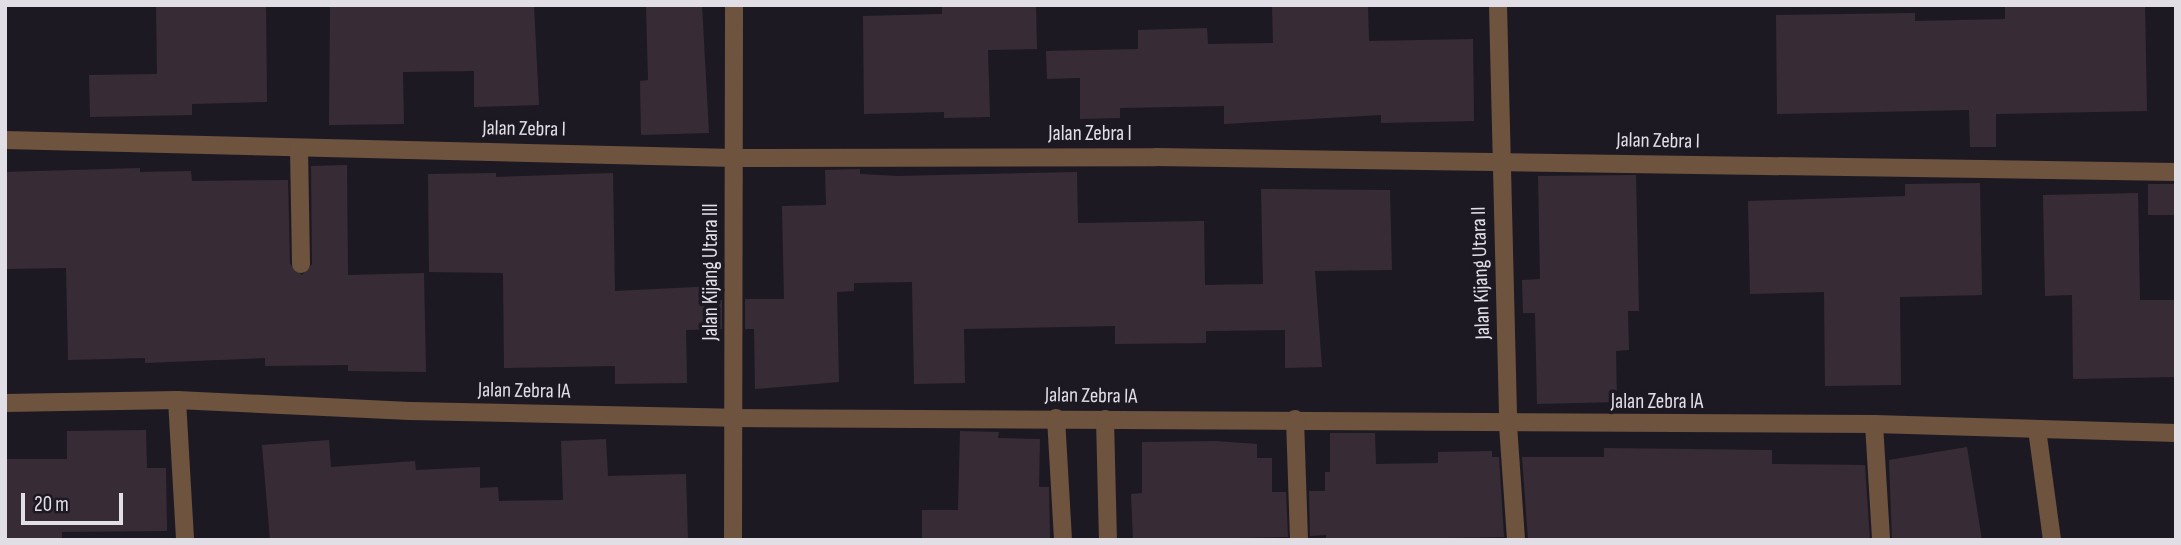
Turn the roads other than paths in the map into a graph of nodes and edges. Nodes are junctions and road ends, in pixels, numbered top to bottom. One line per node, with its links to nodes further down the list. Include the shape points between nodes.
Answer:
1 (734, 5): 5 (street, Jalan Kijang Utara III)
2 (1498, 5): 6 (street, Jalan Kijang Utara II)
3 (5, 140): 4 (street, Jalan Zebra I)
4 (299, 148): 5 (street, Jalan Zebra I); 8 (street)
5 (734, 158): 6 (street, Jalan Zebra I); 11 (street, Jalan Kijang Utara III)
6 (1500, 161): 7 (street, Jalan Zebra I); 16 (street, Jalan Kijang Utara II)
7 (2176, 172)
8 (301, 264)
9 (177, 400): 10 (street, Jalan Zebra IA); 11 (street, Jalan Zebra IA); 19 (street)
10 (5, 402)
11 (732, 418): 12 (street, Jalan Zebra IA); 20 (street, Jalan Kijang Utara III)
12 (1056, 418): 13 (street, Jalan Zebra IA); 21 (street)
13 (1105, 419): 14 (street, Jalan Zebra IA); 22 (street)
14 (1295, 419): 16 (street, Jalan Zebra IA); 23 (street)
15 (1874, 424): 16 (street, Jalan Zebra IA); 17 (street, Jalan Zebra IA); 25 (street)
16 (1508, 425): 24 (street, Jalan Kijang Utara II)
17 (2038, 429): 18 (street, Jalan Zebra IA); 26 (street)
18 (2176, 433)
19 (185, 540)
20 (733, 540)
21 (1063, 540)
22 (1108, 540)
23 (1299, 540)
24 (1516, 540)
25 (1881, 540)
26 (2052, 540)

